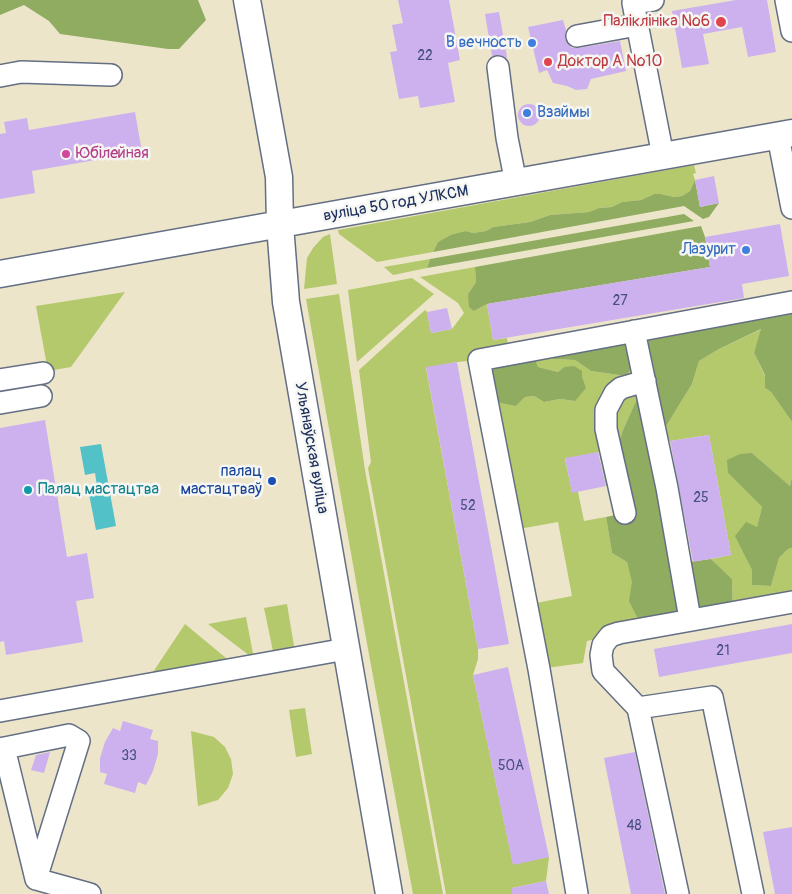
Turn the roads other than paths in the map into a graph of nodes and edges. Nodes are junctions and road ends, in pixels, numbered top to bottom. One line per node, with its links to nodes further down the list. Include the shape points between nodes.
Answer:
1 (247, 0): 14 (main road, Ульянаўская вуліца, via 279,177)
2 (786, 0): 5 (lane)
3 (639, 1): 4 (lane)
4 (637, 25): 6 (lane); 11 (lane)
5 (792, 31)
6 (577, 36)
7 (498, 67): 12 (lane)
8 (111, 75): 9 (lane, via 21,72)
9 (0, 76)
10 (785, 135): 11 (main road, вуліца 50 год УЛКСМ); 13 (lane)
11 (663, 156): 12 (main road, вуліца 50 год УЛКСМ)
12 (516, 183): 14 (main road, вуліца 50 год УЛКСМ)
13 (792, 208)
14 (280, 225): 15 (main road, вуліца 50 год УЛКСМ); 26 (main road, Ульянаўская вуліца, via 286,302)
15 (0, 274)
16 (792, 302): 17 (lane)
17 (634, 331): 20 (lane); 33 (lane, via 479,360 539,669)
18 (44, 374): 19 (lane)
19 (0, 380)
20 (645, 381): 23 (lane, via 621,388 606,410 606,429); 25 (lane)
21 (41, 396): 22 (lane)
22 (0, 403)
23 (625, 513)
24 (792, 602): 25 (lane)
25 (690, 620): 27 (lane, via 614,634 603,644 603,672)
26 (346, 649): 28 (lane); 32 (main road, Ульянаўская вуліца)
27 (638, 708): 34 (lane); 35 (lane, via 712,697)
28 (0, 711)
29 (2, 748): 30 (lane); 30 (lane, via 69,735 79,741)
30 (37, 886): 31 (lane)
31 (90, 894)
32 (389, 894)
33 (577, 894)
34 (678, 894)
35 (753, 894)

